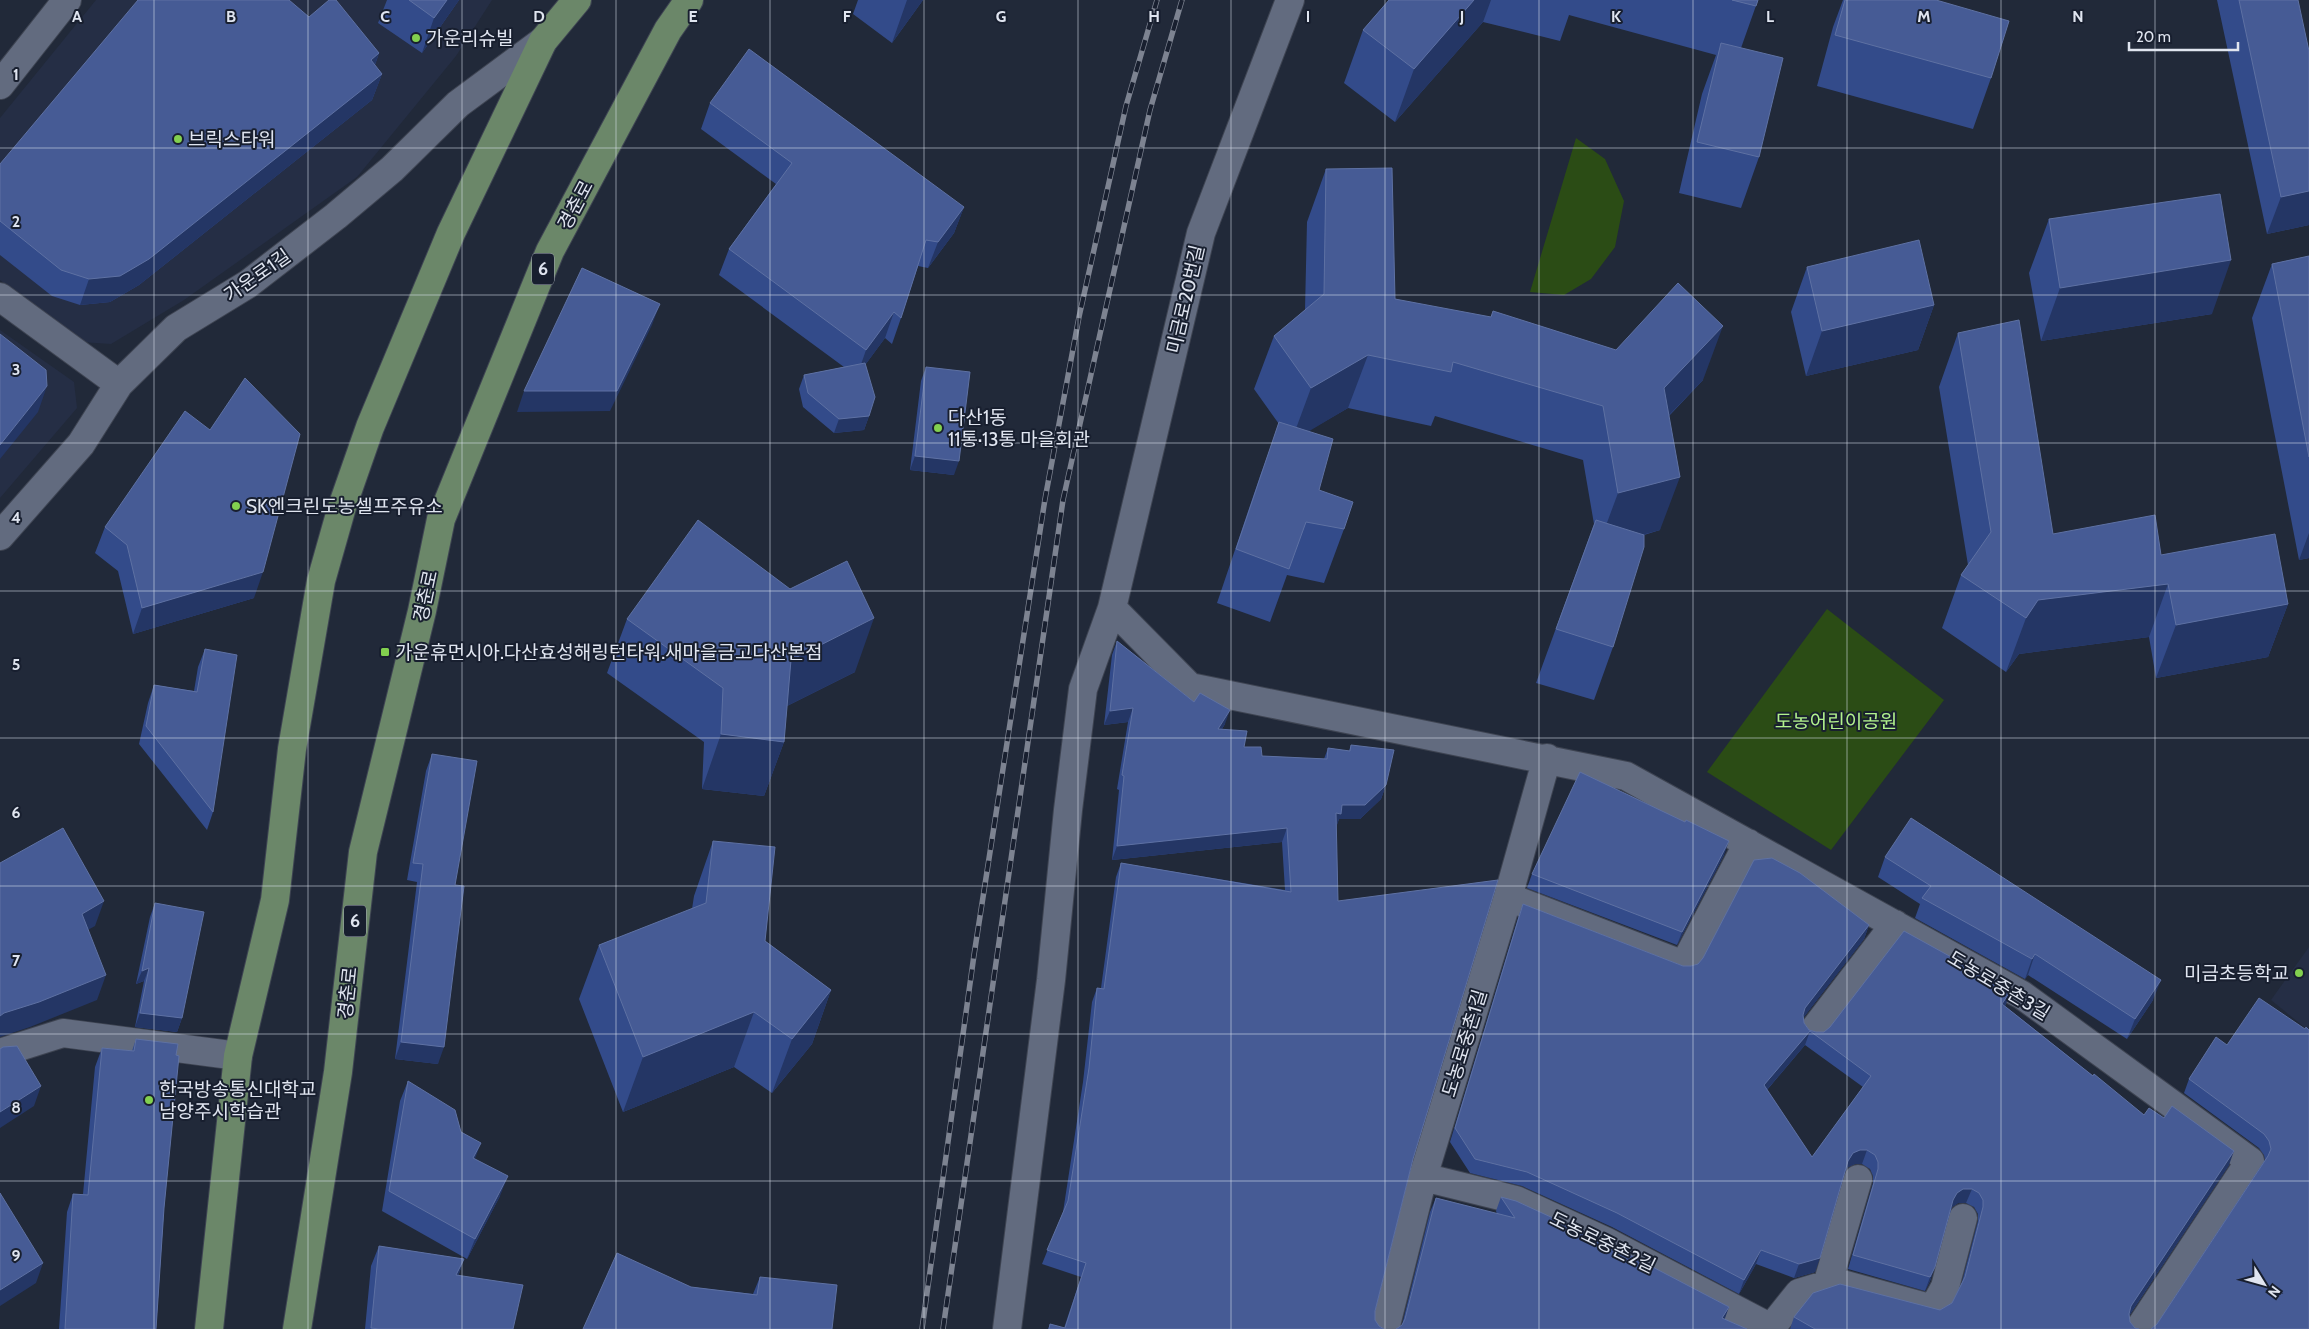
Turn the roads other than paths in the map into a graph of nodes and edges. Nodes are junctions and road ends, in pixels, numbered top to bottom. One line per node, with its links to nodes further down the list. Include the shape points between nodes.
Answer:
1 (67, 0): 6 (street)
2 (576, 0): 5 (main road)
3 (689, 0): 24 (main road, 경춘로 / 6, via 668,30 550,251 441,519 422,611 362,852 338,1072)
4 (1290, 0): 10 (street, 미금로20번길, via 1201,233)
5 (543, 41): 8 (street, 가운로1길, via 458,104 392,169 336,216 248,284 176,328); 17 (main road, via 451,233 370,427 342,507 321,581 292,749 275,900)
6 (0, 85)
7 (0, 296): 8 (street)
8 (119, 384): 9 (street, 가운로1길, via 81,444)
9 (0, 536)
10 (1112, 608): 11 (street, 도농로중촌3길, via 1190,687); 25 (street, 미금로20번길, via 1083,690)
11 (1547, 758): 12 (street, 도농로중촌3길, via 1626,776); 13 (street, 도농로중촌1길)
12 (1748, 843): 13 (street, via 1684,965); 14 (street, 도농로중촌3길)
13 (1508, 897): 18 (street, 도농로중촌1길)
14 (1895, 924): 15 (street); 27 (street, 도농로중촌3길, via 2022,995 2250,1160)
15 (1813, 1032)
16 (0, 1053): 17 (street, via 63,1034)
17 (238, 1056): 23 (main road)
18 (1423, 1177): 22 (street, 도농로중촌2길, via 1516,1200 1605,1241); 26 (street, 도농로중촌1길)
19 (1858, 1179): 21 (street)
20 (1963, 1218): 21 (street, via 1945,1287 1932,1309 1835,1282)
21 (1827, 1285): 22 (street, via 1799,1293)
22 (1772, 1328)
23 (209, 1329)
24 (297, 1329)
25 (1007, 1329)
26 (1385, 1329)
27 (2139, 1329)

